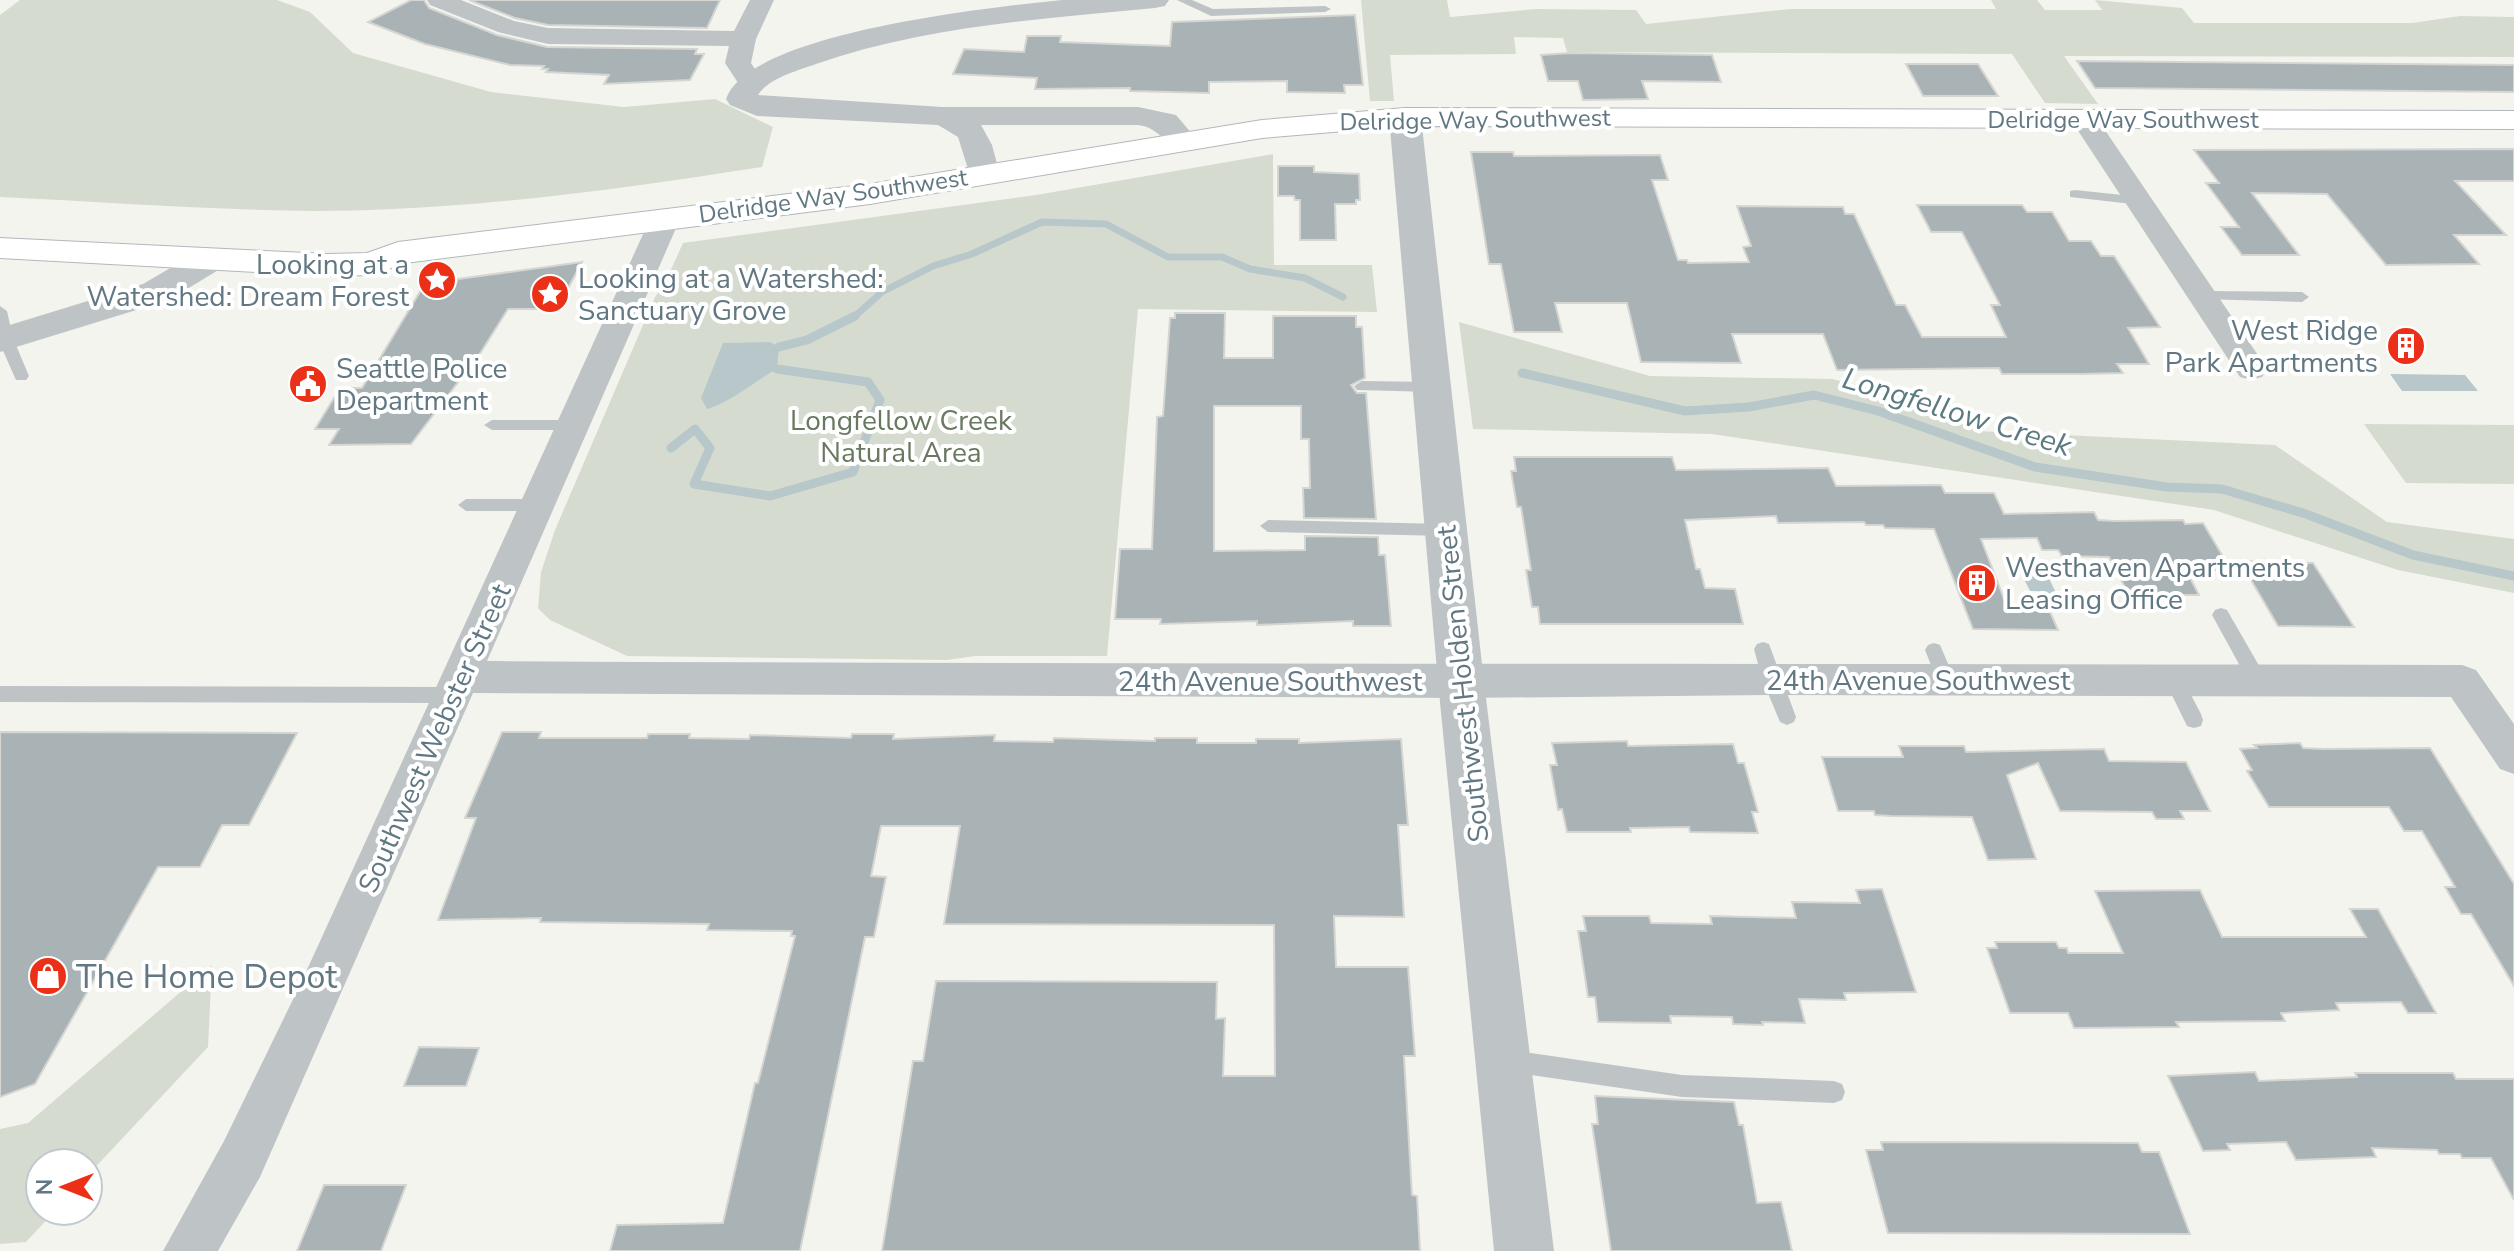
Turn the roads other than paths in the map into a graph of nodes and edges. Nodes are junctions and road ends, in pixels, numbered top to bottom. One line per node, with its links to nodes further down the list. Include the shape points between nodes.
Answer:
1 (439, 0): 6 (street, via 507,27 548,36)
2 (762, 0): 6 (street)
3 (1155, 0): 7 (street, via 912,27 807,57)
4 (1183, 0): 5 (lane, via 1220,14)
5 (1325, 9)
6 (743, 39): 7 (street, via 738,63)
7 (751, 83): 8 (street, via 741,99 757,107)
8 (942, 116): 12 (street, via 1160,118); 13 (street, via 973,131)
9 (1405, 117): 10 (main road, Delridge Way Southwest); 12 (main road, Delridge Way Southwest, via 1292,125); 28 (street, Southwest Holden Street)
10 (2084, 120): 11 (main road, Delridge Way Southwest); 15 (street)
11 (2514, 120)
12 (1183, 142): 13 (main road, Delridge Way Southwest)
13 (984, 175): 16 (main road, Delridge Way Southwest)
14 (2075, 194): 15 (lane)
15 (2141, 201): 22 (street)
16 (665, 219): 20 (main road, Delridge Way Southwest); 30 (street, Southwest Webster Street)
17 (0, 227): 18 (main road, Delridge Way Southwest)
18 (274, 244): 20 (main road, Delridge Way Southwest, via 381,245); 21 (main road)
19 (0, 248): 21 (main road, Delridge Way Southwest)
20 (398, 253): 21 (main road, Delridge Way Southwest, via 372,264)
21 (208, 261): 24 (street, via 156,292)
22 (2205, 296): 23 (lane); 25 (street)
23 (2302, 297)
24 (2, 330): 26 (lane)
25 (2251, 369)
26 (21, 376)
27 (1362, 386): 28 (lane)
28 (1432, 387): 34 (street, Southwest Holden Street)
29 (492, 425): 30 (lane)
30 (573, 425): 32 (street, Southwest Webster Street)
31 (466, 505): 32 (lane)
32 (537, 505): 40 (street, Southwest Webster Street)
33 (1268, 526): 34 (lane)
34 (1445, 530): 39 (street, Southwest Holden Street)
35 (2221, 615): 38 (lane)
36 (1767, 664): 37 (street, 24th Avenue Southwest, via 1940,665); 39 (street, 24th Avenue Southwest); 42 (lane)
37 (2174, 681): 38 (street, 24th Avenue Southwest); 43 (lane)
38 (2258, 681): 44 (street, 24th Avenue Southwest, via 2462,681)
39 (1461, 682): 40 (street, 24th Avenue Southwest); 45 (street, Southwest Holden Street)
40 (458, 686): 41 (lane); 47 (street, Southwest Webster Street, via 242,1159)
41 (0, 694)
42 (1787, 717)
43 (2194, 720)
44 (2514, 757)
45 (1503, 1060): 46 (lane, via 1682,1086); 48 (street, Southwest Holden Street)
46 (1834, 1092)
47 (189, 1251)
48 (1524, 1251)

